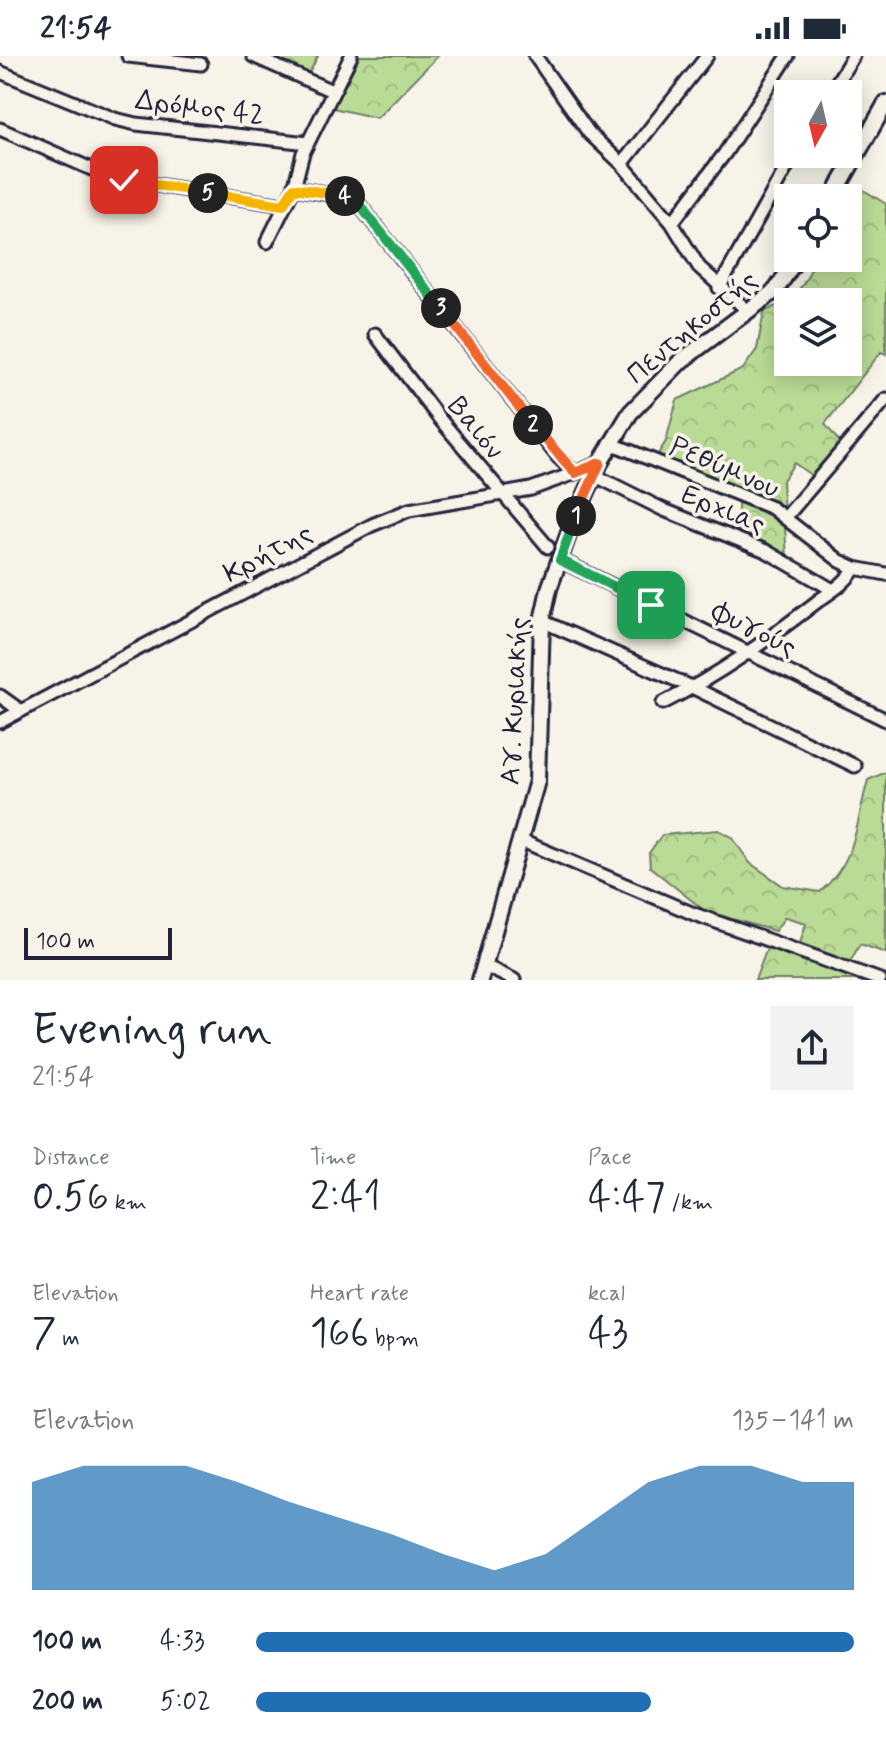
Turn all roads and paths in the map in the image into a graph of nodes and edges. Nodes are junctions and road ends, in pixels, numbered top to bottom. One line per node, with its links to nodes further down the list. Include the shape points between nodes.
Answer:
1 (128, 56): 8 (street)
2 (253, 56): 11 (street)
3 (351, 56): 11 (street)
4 (707, 56): 15 (street)
5 (788, 56): 20 (street)
6 (853, 56): 10 (street)
7 (539, 58): 15 (street, via 589,133)
8 (201, 64)
9 (0, 72): 14 (street, Δρόμος 42, via 136,124)
10 (838, 80)
11 (332, 91): 14 (street)
12 (886, 103): 17 (street)
13 (0, 129): 19 (street, via 112,178)
14 (308, 143): 18 (street)
15 (622, 164): 20 (street)
16 (786, 168): 23 (street)
17 (840, 184)
18 (294, 188): 19 (street); 29 (street, via 354,198)
19 (283, 205): 21 (street)
20 (672, 223): 23 (street)
21 (267, 242)
22 (788, 272): 24 (street, Πεντηκοστής, via 776,290)
23 (719, 288): 24 (street)
24 (748, 311): 27 (street, Πεντηκοστής, via 660,380)
25 (375, 334): 30 (street, Βαιόν)
26 (886, 399): 31 (street)
27 (610, 443): 28 (street, Πεντηκοστής); 31 (street, Ρεθύμνου, via 757,501)
28 (597, 469): 29 (street, Κρήτης); 33 (street, Αγ. Κυριακής); 36 (street, Ερχιας, via 664,510 766,551)
29 (575, 473): 30 (street, Κρήτης)
30 (503, 497): 32 (street, Βαιόν); 42 (street, Κρήτης, via 409,510 372,525)
31 (785, 518): 34 (street, Ρεθύμνου)
32 (548, 547)
33 (560, 560): 37 (street, Αγ. Κυριακής); 38 (street, Φυγούς)
34 (855, 568): 35 (street); 36 (street)
35 (886, 574)
36 (833, 590): 38 (street)
37 (542, 621): 39 (street); 46 (street, Αγ. Κυριακής, via 539,760)
38 (750, 651): 39 (street); 43 (street, Φυγούς)
39 (694, 688): 41 (street); 45 (street)
40 (0, 696): 42 (street)
41 (663, 703)
42 (21, 711): 44 (street, Κρήτης)
43 (886, 720)
44 (0, 722)
45 (855, 766)
46 (522, 841): 47 (street, Αγ. Κυριακής); 49 (street, via 694,914)
47 (483, 973): 48 (street)
48 (514, 980)
49 (880, 980)

